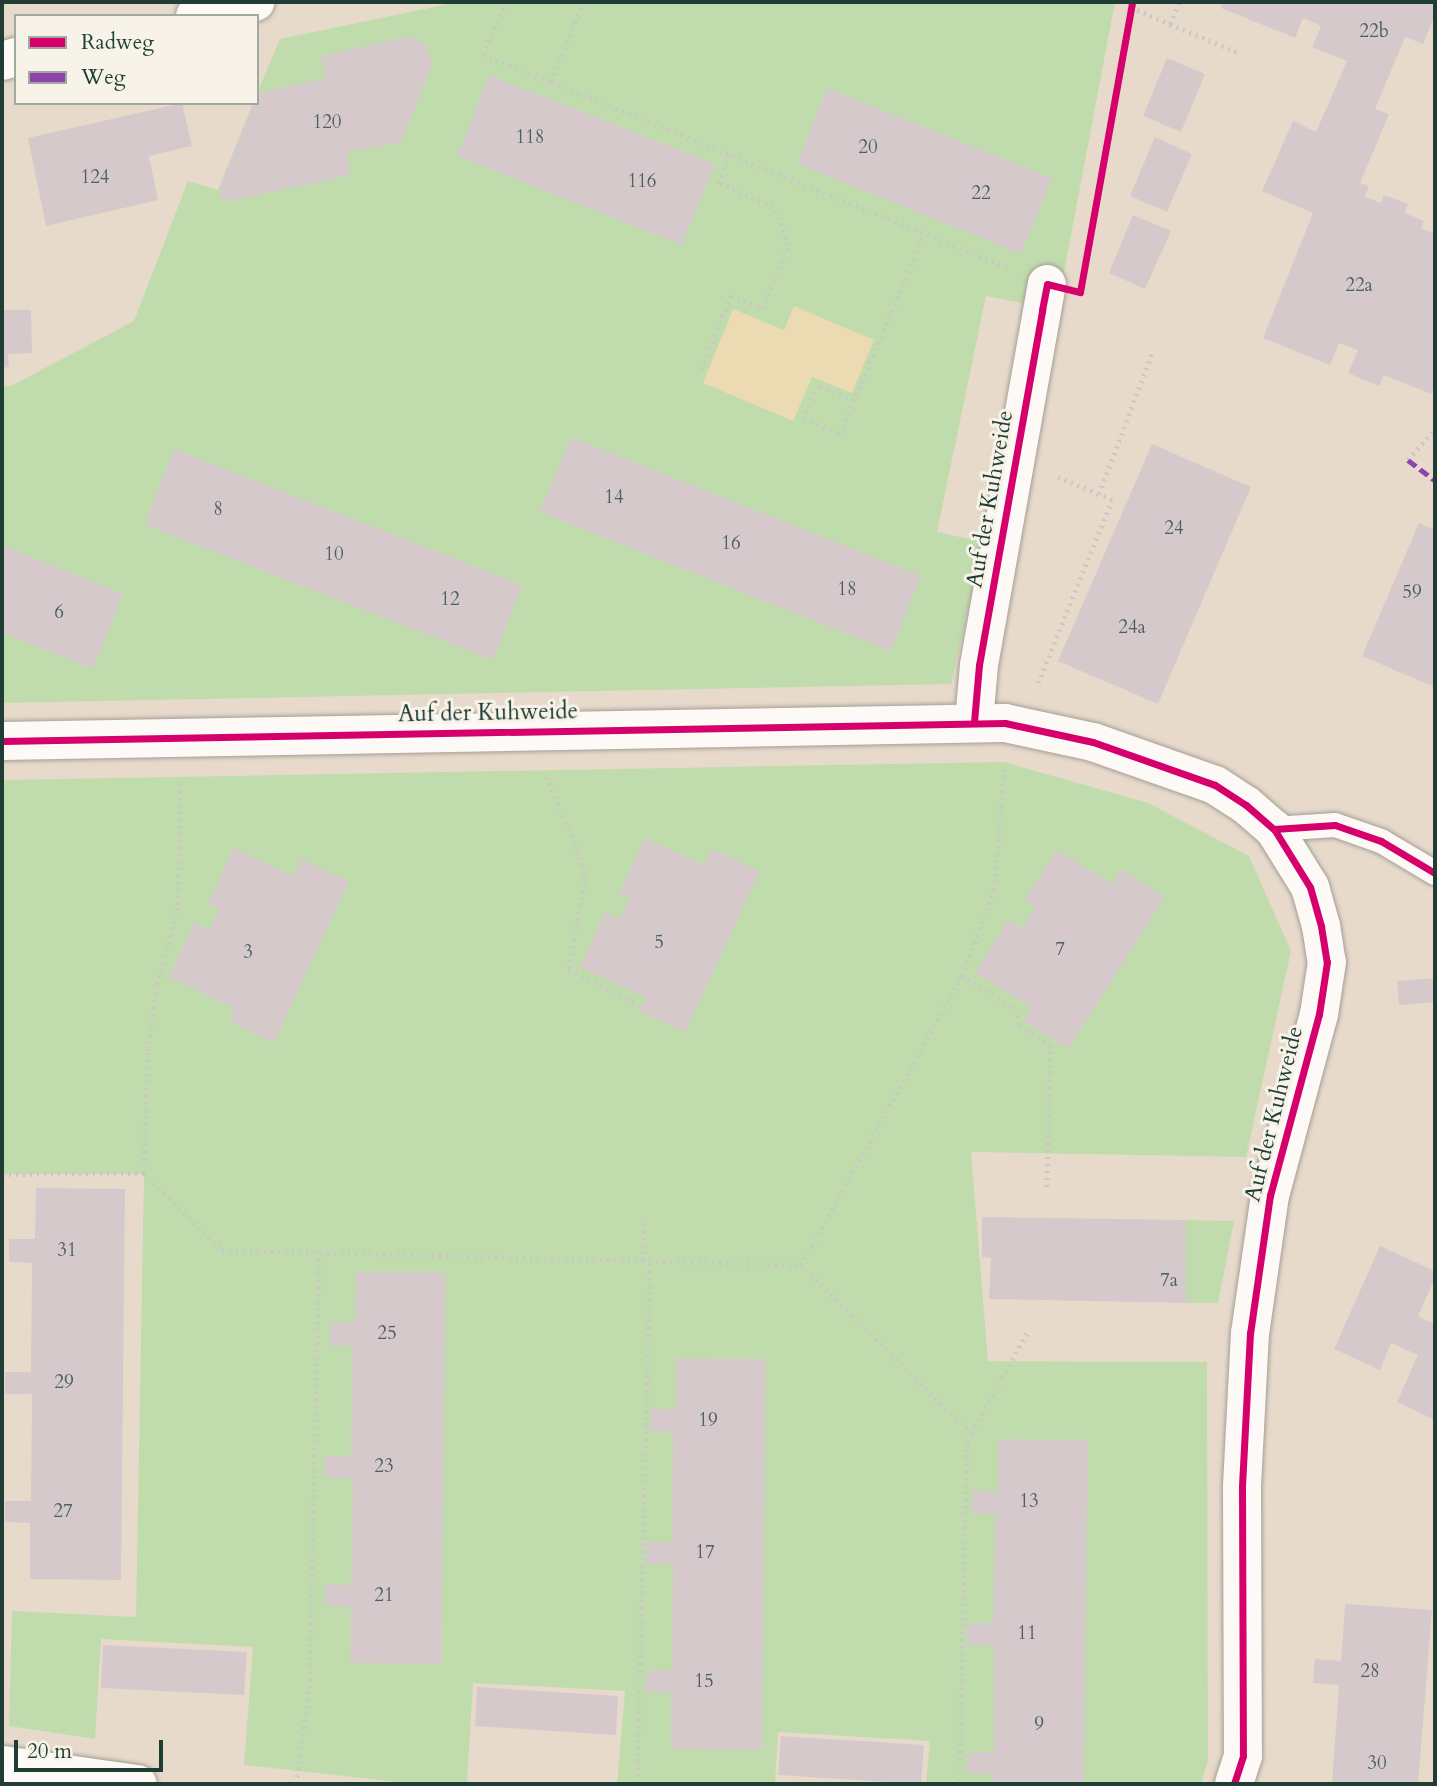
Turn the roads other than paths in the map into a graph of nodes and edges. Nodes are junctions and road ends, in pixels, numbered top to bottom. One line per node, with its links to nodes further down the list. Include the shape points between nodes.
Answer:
1 (255, 2): 2 (street)
2 (204, 14)
3 (1047, 284): 4 (street, Auf der Kuhweide, via 979,665)
4 (999, 723): 5 (street, Auf der Kuhweide); 6 (street, Auf der Kuhweide, via 1093,742 1215,785)
5 (2, 741)
6 (1273, 829): 7 (lane, via 1335,825 1381,841); 10 (street, Auf der Kuhweide, via 1310,887 1326,962 1319,1014 1270,1195 1250,1333 1241,1488 1243,1756)
7 (1435, 873)
8 (2, 1765): 9 (street)
9 (138, 1784)
10 (1234, 1784)

